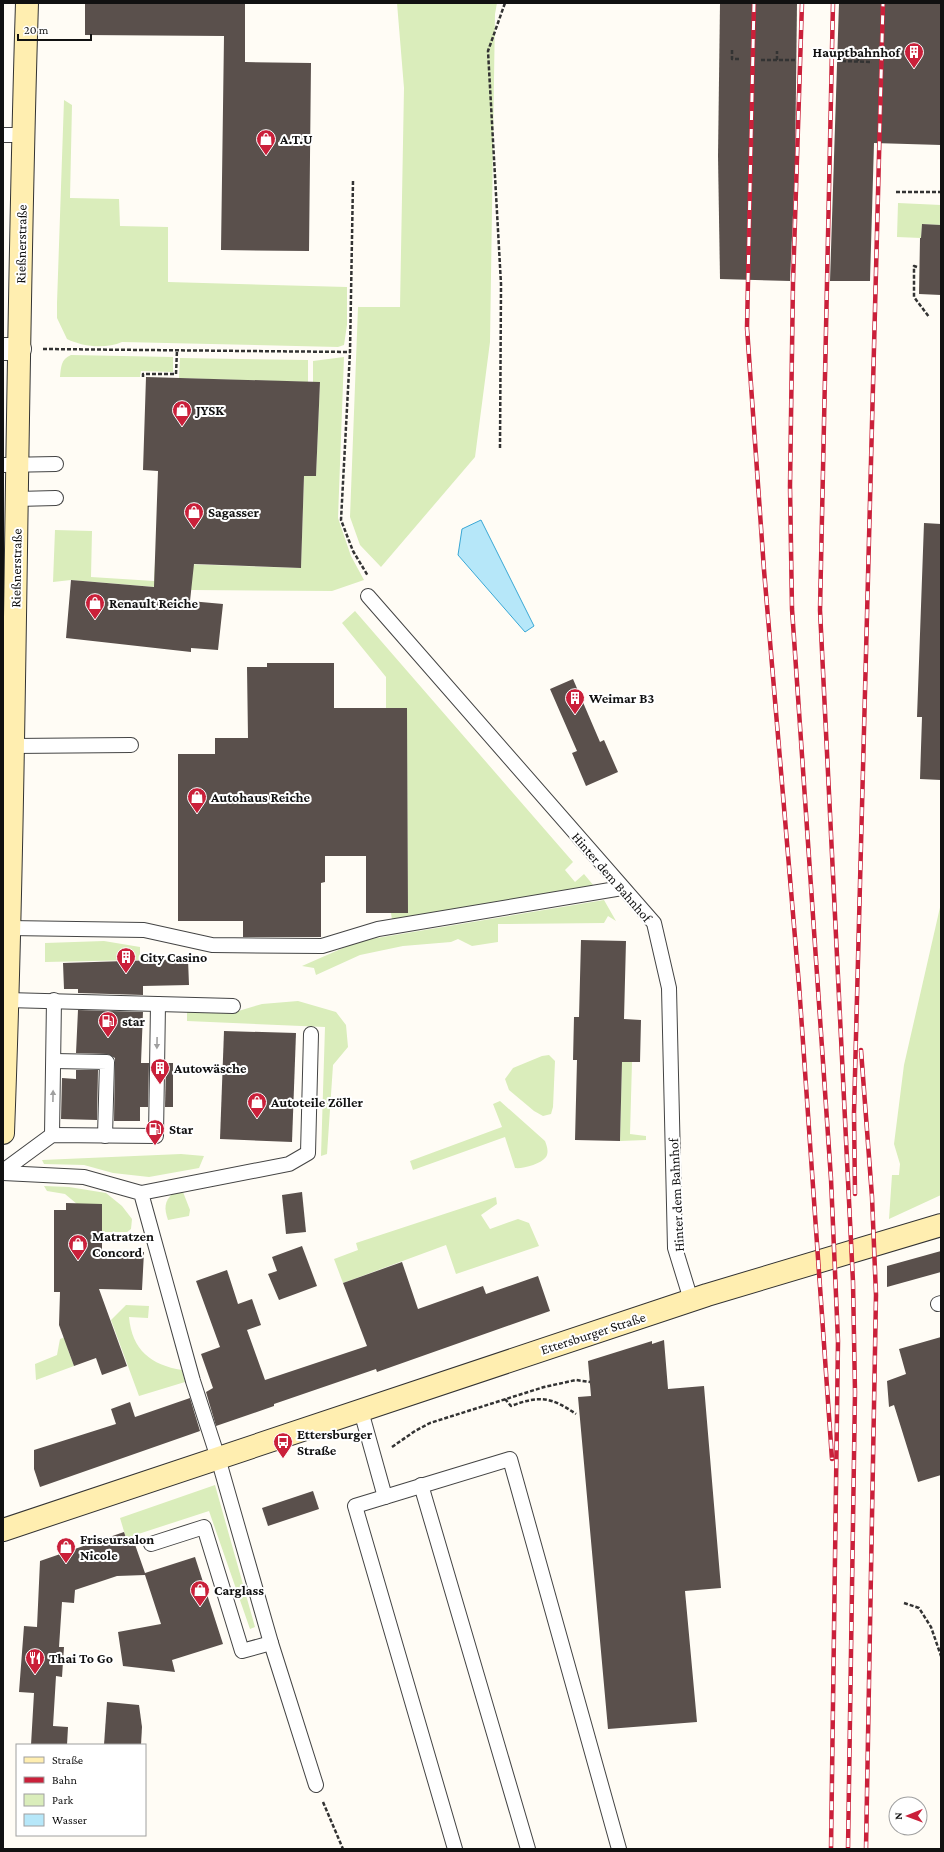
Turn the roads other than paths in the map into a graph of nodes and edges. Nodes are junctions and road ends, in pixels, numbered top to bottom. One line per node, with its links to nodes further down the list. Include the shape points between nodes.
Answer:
1 (27, 3): 2 (street, Rießnerstraße)
2 (13, 135): 3 (street, Rießnerstraße)
3 (12, 349): 4 (street, Rießnerstraße)
4 (10, 464): 5 (lane); 7 (street, Rießnerstraße)
5 (56, 464)
6 (56, 498): 7 (lane)
7 (17, 499): 9 (street, Rießnerstraße)
8 (368, 596): 13 (lane, Hinter dem Bahnhof)
9 (9, 641): 10 (street, Rießnerstraße)
10 (8, 692): 11 (street, Rießnerstraße)
11 (10, 736): 12 (lane); 14 (street, Rießnerstraße)
12 (132, 745)
13 (622, 888): 14 (lane, via 378,929 322,946 212,945 144,930); 28 (lane, Hinter dem Bahnhof, via 654,923 669,988 675,1248)
14 (9, 928): 15 (street, Rießnerstraße)
15 (5, 951): 16 (street, Rießnerstraße)
16 (7, 1000): 17 (lane); 22 (street, Rießnerstraße)
17 (54, 1000): 18 (lane); 21 (lane)
18 (158, 1004): 19 (lane); 24 (lane, one-way to 24, via 156,1136)
19 (233, 1006)
20 (311, 1034): 26 (lane, via 308,1153 289,1164)
21 (54, 1061): 23 (lane, one-way to 21); 24 (lane, via 107,1062)
22 (3, 1133)
23 (52, 1135): 24 (lane); 25 (lane)
24 (105, 1136)
25 (3, 1172): 26 (lane, via 84,1177)
26 (140, 1193): 30 (lane, via 193,1381)
27 (941, 1225): 28 (street, Ettersburger Straße)
28 (691, 1300): 29 (street, Ettersburger Straße)
29 (361, 1411): 30 (street, Ettersburger Straße); 32 (lane)
30 (218, 1458): 33 (street, Ettersburger Straße); 35 (lane)
31 (421, 1485): 32 (lane); 38 (lane); 39 (lane, via 510,1458)
32 (385, 1497): 37 (lane, via 355,1506)
33 (3, 1530)
34 (151, 1544): 35 (lane, via 204,1526 242,1651)
35 (271, 1643): 36 (lane)
36 (316, 1785)
37 (455, 1849)
38 (528, 1849)
39 (620, 1849)

